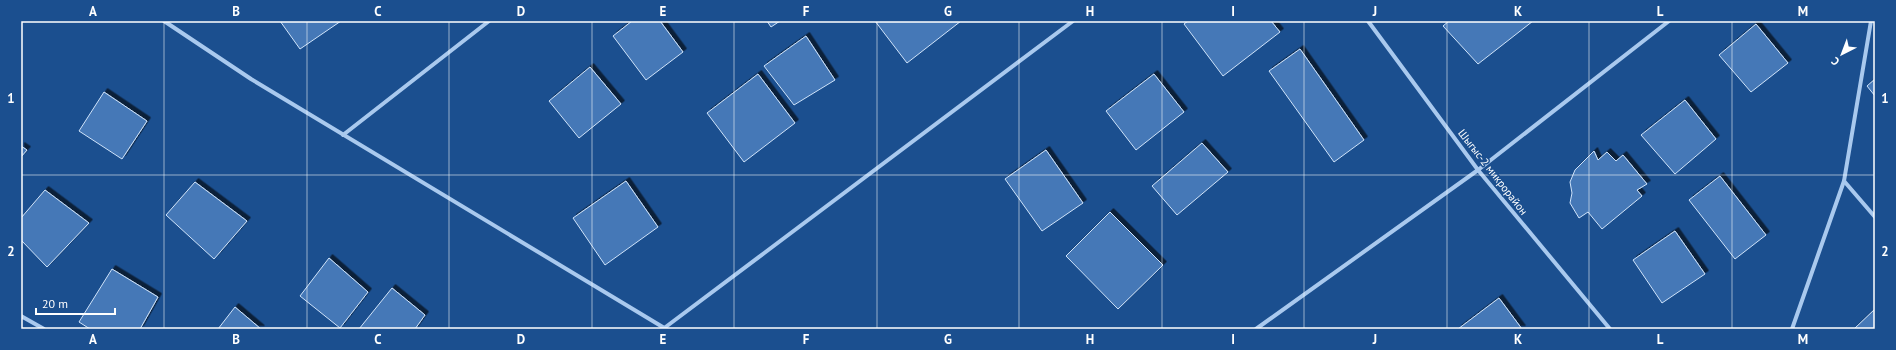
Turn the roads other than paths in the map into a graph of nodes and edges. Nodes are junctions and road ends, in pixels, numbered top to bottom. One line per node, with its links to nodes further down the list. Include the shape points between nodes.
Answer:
1 (164, 21): 7 (street, via 251,79)
2 (489, 21): 7 (street)
3 (1073, 21): 13 (street)
4 (1368, 21): 8 (street, Шыгыс-2 микрорайон)
5 (1669, 21): 8 (street)
6 (1871, 21): 9 (street)
7 (343, 135): 13 (street)
8 (1478, 170): 14 (street); 15 (street, Шыгыс-2 микрорайон)
9 (1844, 181): 10 (street); 16 (street)
10 (1875, 217)
11 (21, 316): 12 (street)
12 (44, 329)
13 (664, 329)
14 (1256, 329)
15 (1610, 329)
16 (1792, 329)

